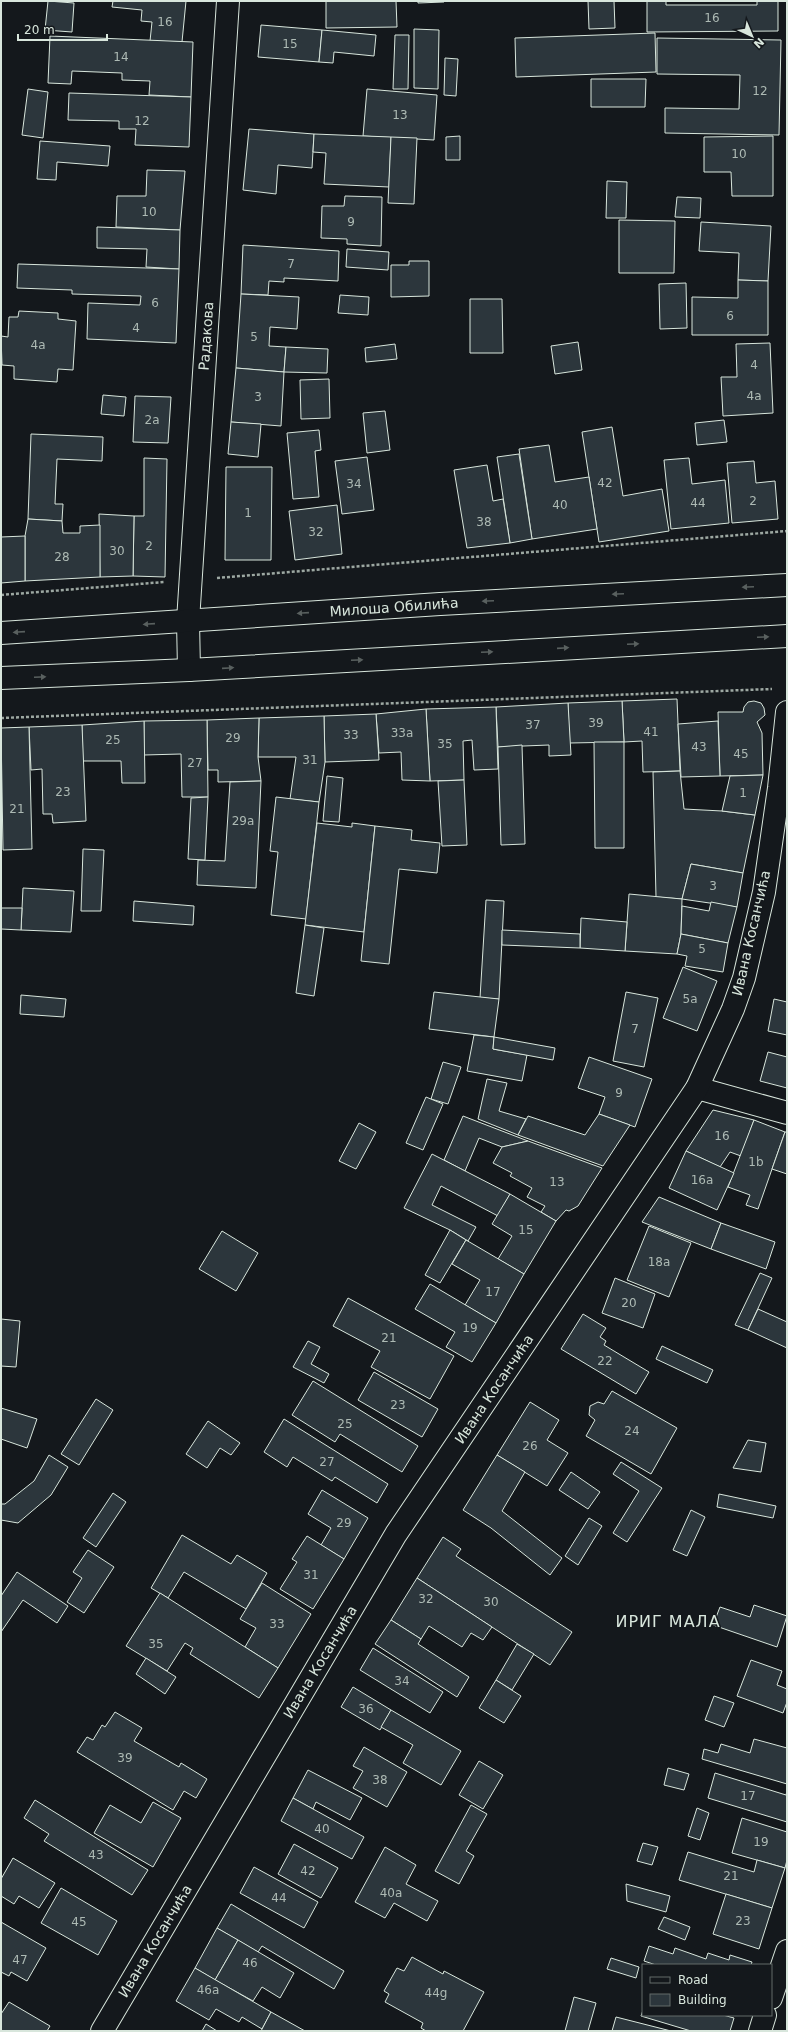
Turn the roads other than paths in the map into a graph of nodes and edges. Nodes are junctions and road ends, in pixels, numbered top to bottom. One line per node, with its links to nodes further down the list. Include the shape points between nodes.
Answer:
1 (228, 1): 3 (street, Радакова)
2 (787, 585): 3 (street, Милоша Обилића, one-way to 3)
3 (188, 621): 4 (street, Милоша Обилића, one-way to 4); 6 (street, Радакова)
4 (1, 633)
5 (787, 636): 6 (street, one-way to 5)
6 (189, 670): 7 (street, one-way to 6)
7 (1, 678)
8 (787, 712): 9 (street, Ивана Косанчића, via 764,892 744,978 733,1009)
9 (697, 1088): 10 (street); 14 (street, Ивана Косанчића, via 396,1534)
10 (787, 1114)
11 (787, 1951): 12 (street)
12 (772, 1995)
13 (765, 2016): 15 (street)
14 (102, 2031)
15 (760, 2031)

